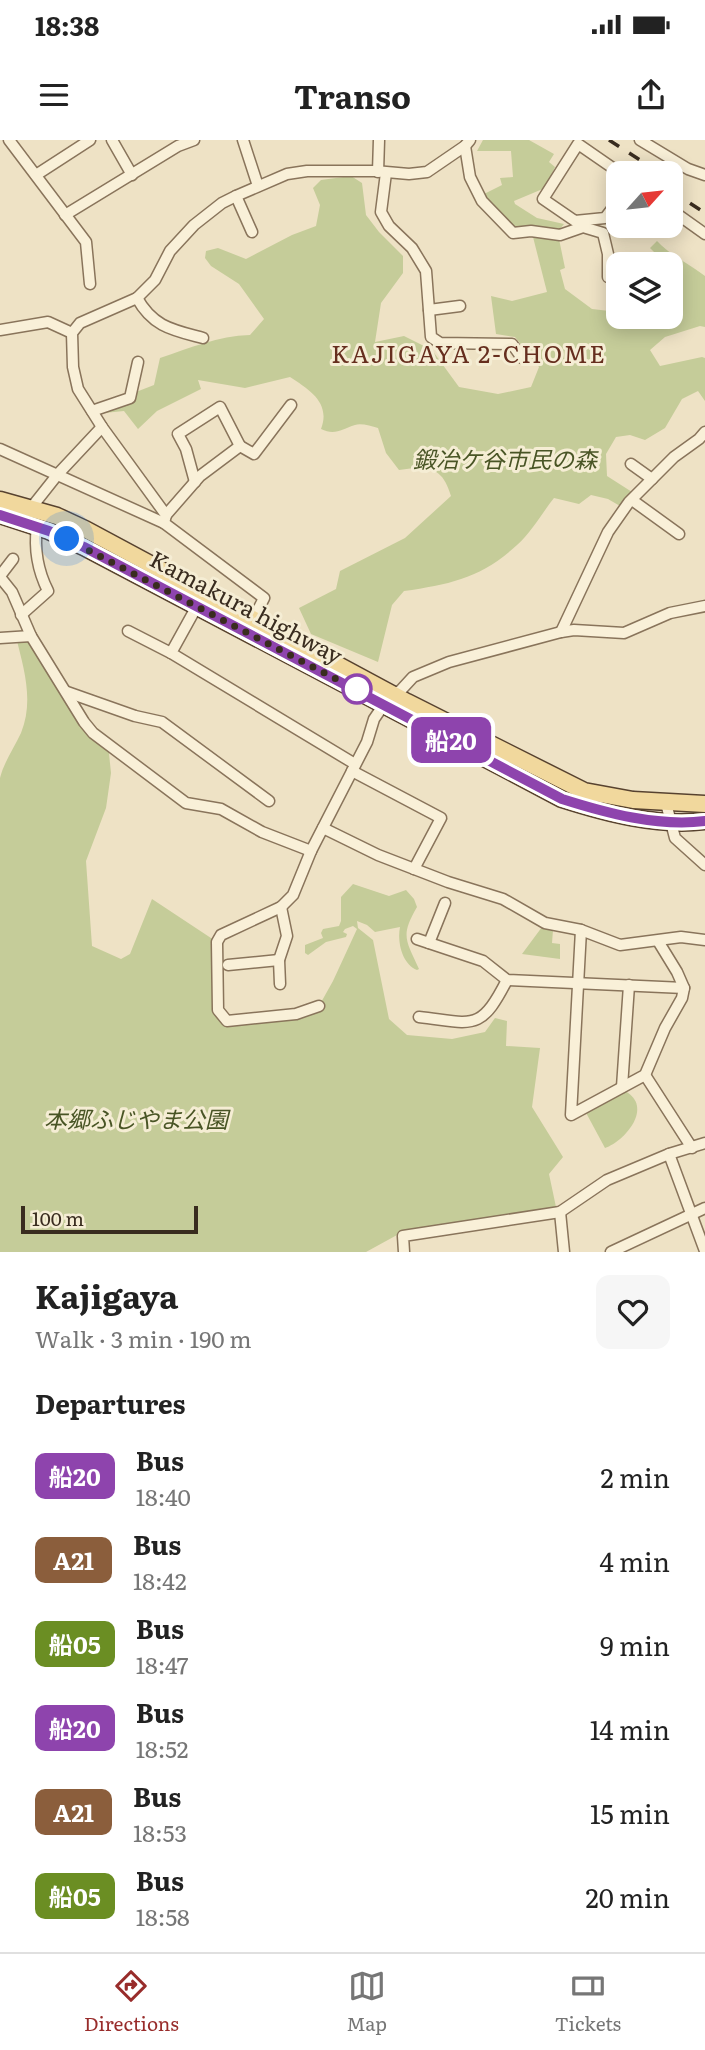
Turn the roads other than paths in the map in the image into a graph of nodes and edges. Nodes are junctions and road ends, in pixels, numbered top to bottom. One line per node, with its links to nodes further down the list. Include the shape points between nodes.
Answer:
1 (8, 140): 11 (street); 15 (street)
2 (90, 140): 15 (street)
3 (112, 140): 16 (street)
4 (194, 140): 9 (street)
5 (243, 140): 18 (street)
6 (379, 140): 14 (street)
7 (451, 140): 12 (street)
8 (640, 140): 17 (street)
9 (177, 143): 16 (street)
10 (468, 143): 12 (street); 25 (street, via 470,177 482,201 513,233 560,235 583,227 603,233)
11 (0, 146)
12 (456, 153): 14 (street, via 427,172)
13 (606, 163): 21 (street, via 578,144 543,199 575,221)
14 (382, 172): 18 (street, via 307,171); 29 (street, via 381,212 426,271)
15 (36, 175): 20 (street)
16 (132, 175): 20 (street)
17 (705, 175)
18 (258, 186): 19 (street)
19 (236, 197): 23 (street); 27 (street, via 194,225)
20 (65, 215): 26 (street, via 86,242)
21 (606, 217)
22 (683, 218): 24 (street)
23 (252, 232)
24 (705, 234)
25 (608, 252)
26 (90, 284)
27 (137, 298): 31 (street, via 80,323); 32 (street, via 145,312 165,327)
28 (460, 306): 29 (street)
29 (429, 310): 33 (street, via 431,337 440,343 512,344)
30 (0, 330): 31 (street, via 48,322)
31 (72, 333): 36 (street, via 78,389)
32 (203, 338)
33 (522, 358)
34 (138, 362): 36 (street, via 130,398)
35 (290, 405): 39 (street, via 254,454)
36 (92, 411): 37 (street)
37 (102, 427): 42 (street); 49 (street)
38 (705, 432): 43 (street)
39 (240, 446): 44 (street); 44 (street, via 220,407 178,434)
40 (0, 449): 42 (street)
41 (631, 464): 43 (street)
42 (58, 474): 47 (street); 49 (street)
43 (652, 479): 46 (street)
44 (195, 482): 49 (street)
45 (0, 500): 47 (main road, Kamakura highway)
46 (632, 500): 51 (street); 59 (street, via 608,532)
47 (32, 508): 57 (main road, Kamakura highway, via 85,529)
48 (0, 515): 50 (main road, Kamakura highway)
49 (165, 519): 57 (street, via 264,598)
50 (37, 527): 54 (main road, Kamakura highway); 56 (street, via 35,546 48,591)
51 (679, 534)
52 (13, 559): 53 (street)
53 (0, 576): 56 (street)
54 (197, 606): 62 (street); 64 (main road, Kamakura highway)
55 (705, 606): 59 (street, via 670,613 624,633)
56 (21, 615): 60 (street)
57 (253, 620): 64 (main road, Kamakura highway)
58 (128, 631): 62 (street)
59 (561, 632): 64 (street, via 432,668 412,677)
60 (31, 636): 61 (street); 63 (street)
61 (0, 638)
62 (171, 653): 65 (street)
63 (67, 692): 66 (street, via 162,722); 72 (street, via 93,733 186,803 221,809)
64 (389, 699): 65 (street, via 374,719); 67 (main road, Kamakura highway, via 584,791); 70 (main road, Kamakura highway, via 562,799)
65 (353, 767): 71 (street); 74 (street, via 441,818)
66 (269, 801)
67 (666, 803): 68 (main road, Kamakura highway); 70 (street)
68 (705, 804)
69 (705, 821): 70 (main road, Kamakura highway)
70 (670, 822): 73 (street, via 675,838)
71 (323, 828): 72 (street); 74 (street)
72 (310, 851): 76 (street, via 293,895)
73 (705, 865)
74 (414, 869): 77 (street, via 503,899 545,923)
75 (445, 903): 81 (street)
76 (281, 907): 82 (street, via 287,936); 89 (street, via 221,935 217,942 218,1010 227,1021 296,1014)
77 (580, 930): 80 (street, via 620,945); 85 (street)
78 (417, 939): 81 (street)
79 (705, 940): 80 (street, via 681,937)
80 (658, 941): 88 (street)
81 (429, 943): 84 (street, via 483,961)
82 (279, 960): 83 (street); 86 (street)
83 (228, 965)
84 (507, 980): 85 (street); 90 (street, via 486,1016 471,1022)
85 (577, 983): 87 (street); 92 (street, via 571,1115)
86 (281, 984)
87 (629, 985): 88 (street); 92 (street)
88 (684, 988): 91 (street)
89 (319, 1006)
90 (419, 1017)
91 (645, 1075): 92 (street); 94 (street)
92 (622, 1087)
93 (705, 1143): 94 (street)
94 (692, 1148): 95 (street)
95 (669, 1154): 97 (street, via 607,1180); 98 (street)
96 (705, 1208): 98 (street)
97 (560, 1212): 101 (street, via 403,1236); 102 (street)
98 (691, 1214): 99 (street); 100 (street)
99 (632, 1248): 103 (street)
100 (705, 1251)
101 (404, 1252)
102 (564, 1252)
103 (611, 1252)

